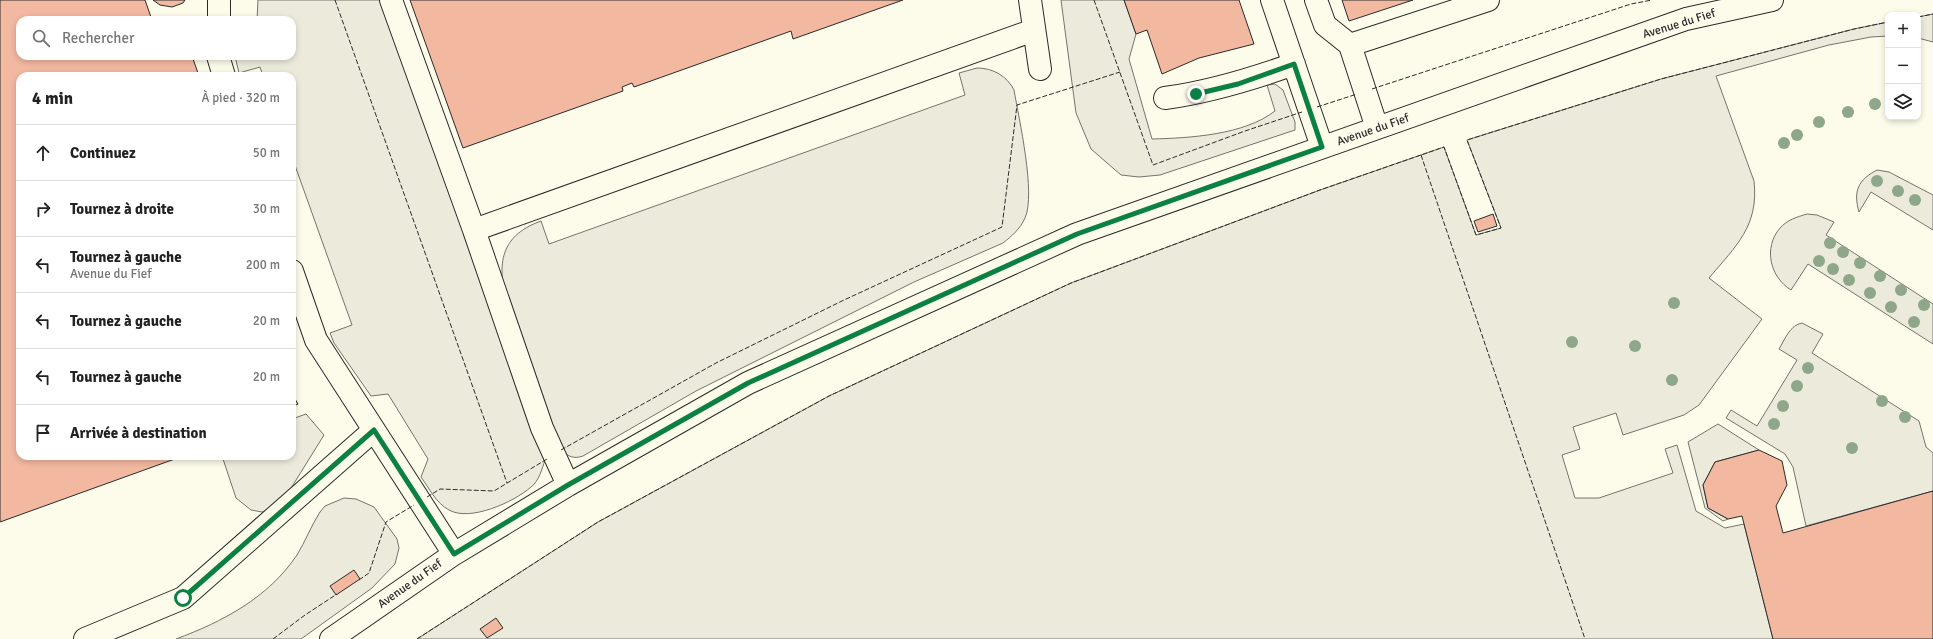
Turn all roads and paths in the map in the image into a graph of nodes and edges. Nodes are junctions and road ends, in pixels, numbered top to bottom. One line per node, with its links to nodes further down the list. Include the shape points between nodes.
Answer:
1 (219, 0): 8 (street)
2 (391, 0): 18 (street)
3 (1030, 0): 9 (street)
4 (1272, 0): 12 (street)
5 (1316, 0): 10 (street, via 1324,25)
6 (1488, 0): 10 (street)
7 (1772, 0): 16 (street, Avenue du Fief, via 1686,19)
8 (219, 16)
9 (1034, 30): 13 (street); 18 (street)
10 (1350, 45): 16 (street)
11 (219, 60): 14 (street)
12 (1294, 64): 15 (street, via 1238,84); 17 (street)
13 (1040, 69)
14 (223, 72)
15 (1165, 98)
16 (1377, 128): 17 (street, Avenue du Fief)
17 (1322, 147): 21 (street, Avenue du Fief, via 1070,237 748,383)
18 (474, 230): 21 (street, via 542,428)
19 (296, 282): 20 (street, via 316,340)
20 (374, 430): 22 (street); 23 (street, via 183,598)
21 (568, 485): 22 (street, Avenue du Fief)
22 (454, 554): 24 (street, Avenue du Fief)
23 (85, 639)
24 (331, 639)

